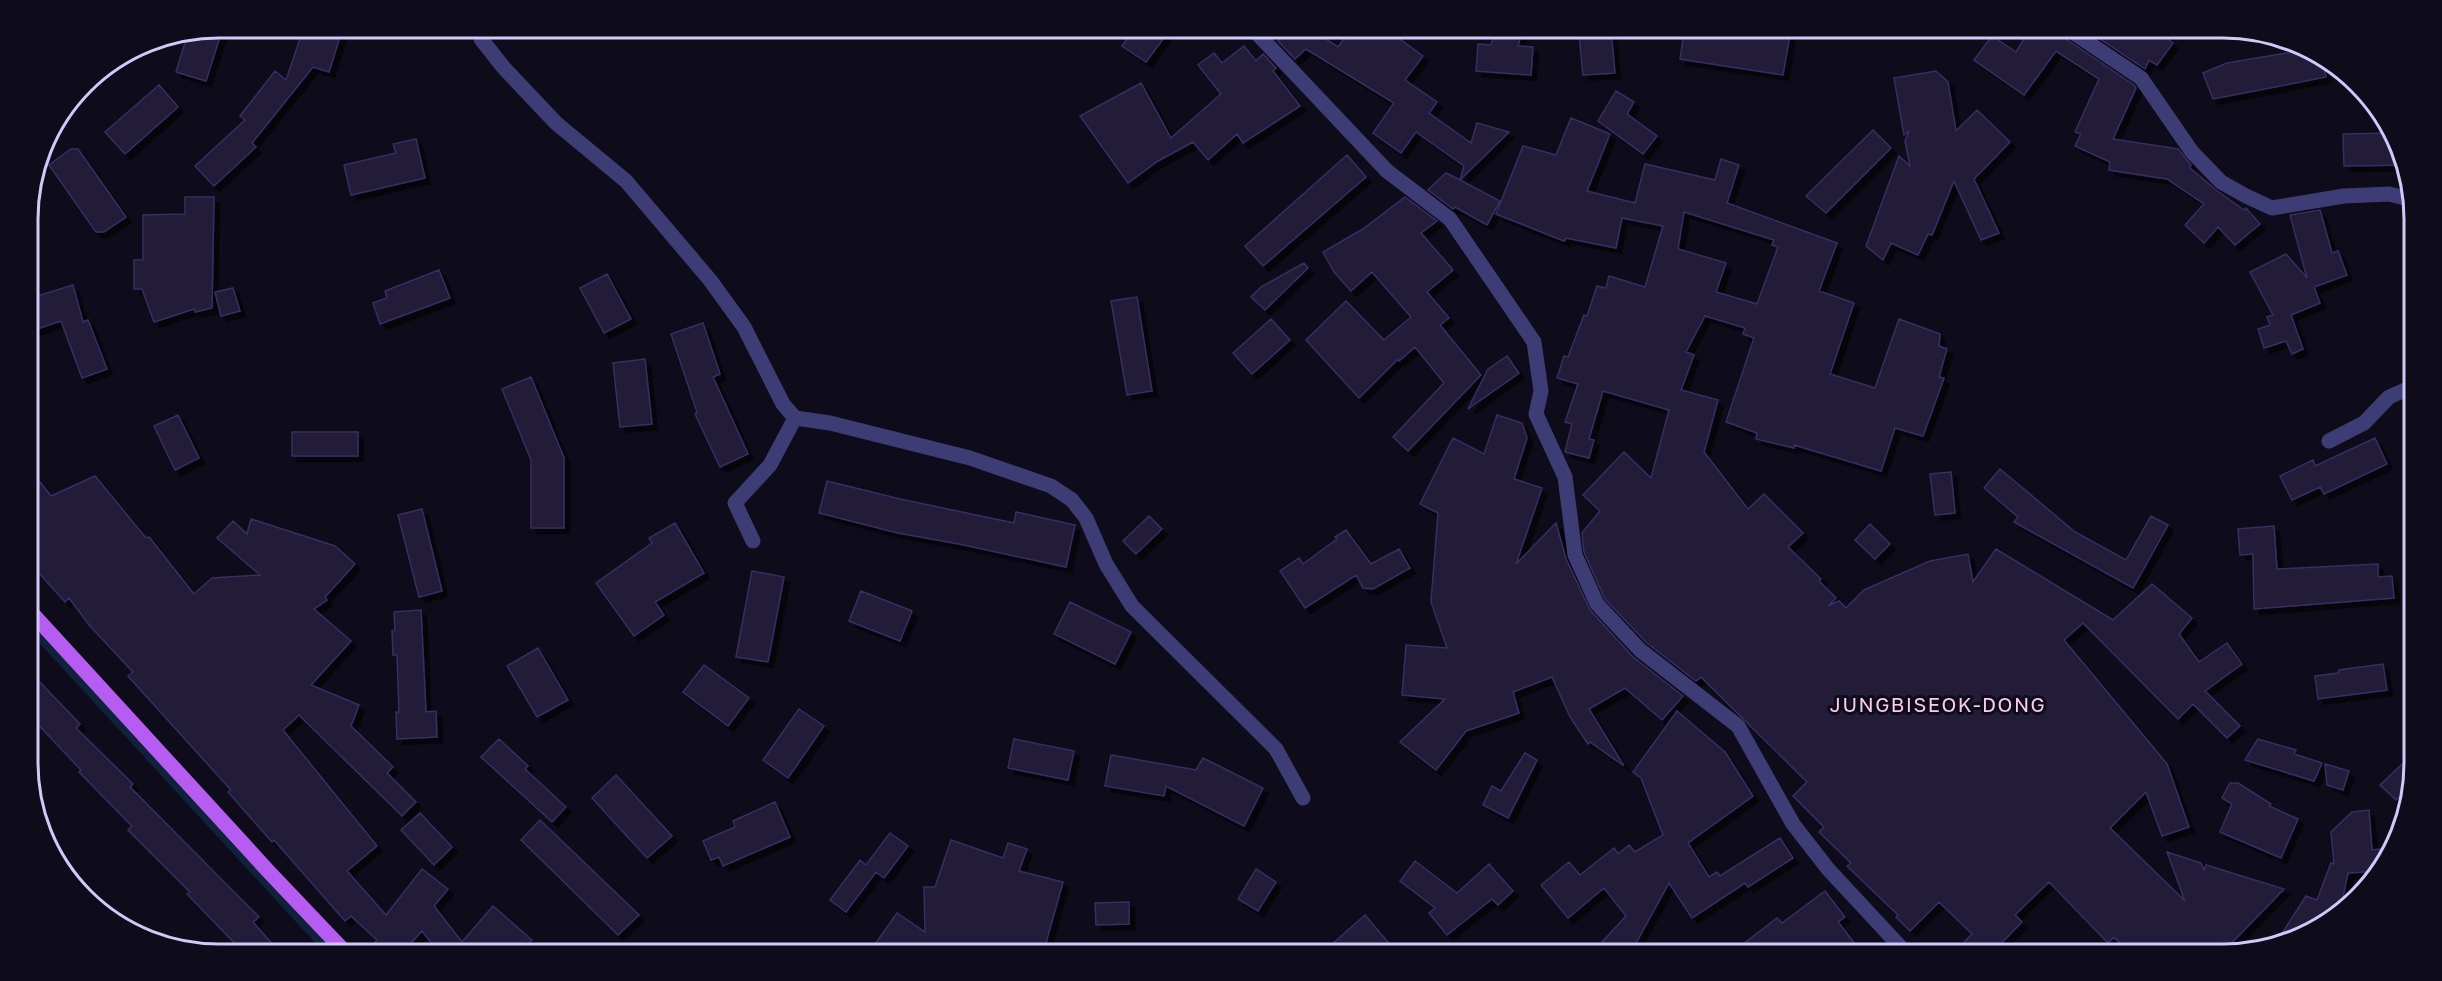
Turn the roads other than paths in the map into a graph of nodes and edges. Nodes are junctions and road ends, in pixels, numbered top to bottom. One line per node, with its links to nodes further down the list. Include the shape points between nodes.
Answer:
1 (481, 38): 6 (street, via 556,123 626,182 710,280 744,327 783,404)
2 (1261, 38): 11 (street, via 1387,171 1450,219 1534,342 1541,391 1536,414 1565,477 1575,555 1597,603 1640,650 1738,726 1793,824 1828,869)
3 (2081, 38): 4 (street, via 2141,78 2193,152 2221,182 2246,196 2272,207 2344,196 2389,194)
4 (2403, 198)
5 (2404, 391): 7 (street, via 2389,398 2364,423)
6 (795, 418): 8 (street, via 770,465 735,503); 10 (street, via 970,458 1052,486 1072,500 1086,518 1106,564 1132,606 1276,749)
7 (2329, 441)
8 (753, 541)
9 (38, 620): 12 (main road)
10 (1303, 798)
11 (1897, 943)
12 (337, 944)

